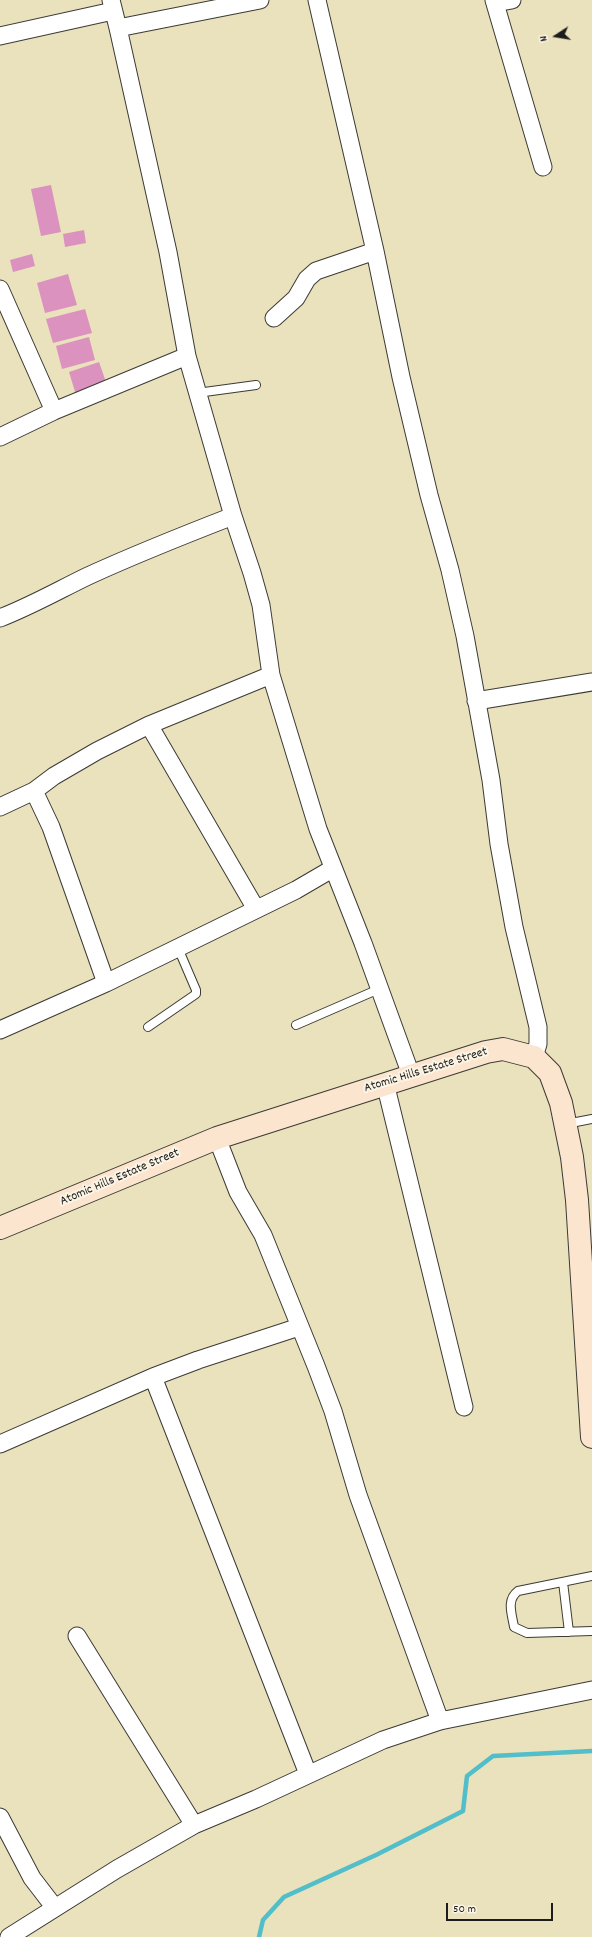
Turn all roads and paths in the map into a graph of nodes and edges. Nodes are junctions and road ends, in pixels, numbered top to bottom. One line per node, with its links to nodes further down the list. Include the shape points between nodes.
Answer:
1 (260, 0): 6 (street)
2 (317, 0): 9 (street)
3 (512, 0): 4 (street)
4 (495, 2): 8 (street)
5 (112, 6): 6 (street); 7 (street)
6 (118, 28): 12 (street, via 168,252)
7 (0, 36)
8 (544, 167)
9 (375, 251): 11 (street, via 316,271 307,279 296,298); 21 (street, via 401,377 465,636)
10 (0, 289): 15 (street)
11 (274, 318)
12 (187, 356): 14 (street); 15 (street)
13 (256, 385): 14 (lane)
14 (197, 393): 17 (street)
15 (54, 411): 16 (street)
16 (0, 437)
17 (232, 516): 18 (street, via 136,555); 19 (street, via 261,605)
18 (0, 618)
19 (271, 675): 22 (street); 25 (street)
20 (592, 682): 21 (street)
21 (476, 700): 33 (street, via 514,927 538,1027 538,1044)
22 (149, 725): 23 (street, via 97,751); 26 (street)
23 (34, 791): 24 (street); 28 (street, via 51,827)
24 (0, 806)
25 (332, 869): 26 (street); 29 (street)
26 (256, 909): 27 (street)
27 (178, 948): 28 (street); 31 (lane, via 196,994)
28 (106, 983): 32 (street)
29 (379, 988): 30 (lane); 34 (street)
30 (296, 1025)
31 (148, 1027)
32 (0, 1030)
33 (534, 1057): 34 (street, Atomic Hills Estate Street, via 503,1049); 37 (street, via 550,1073 557,1088)
34 (411, 1075): 35 (street, Atomic Hills Estate Street)
35 (385, 1083): 38 (street, Atomic Hills Estate Street); 43 (street)
36 (592, 1119): 37 (lane)
37 (565, 1125): 40 (street, via 577,1200)
38 (217, 1138): 39 (street, Atomic Hills Estate Street); 41 (street, via 238,1192 266,1242)
39 (0, 1228)
40 (589, 1312): 44 (street)
41 (299, 1327): 42 (street); 52 (street, via 333,1411 358,1495)
42 (153, 1377): 45 (street); 53 (street)
43 (464, 1407)
44 (592, 1437)
45 (0, 1444)
46 (592, 1576): 47 (lane)
47 (563, 1582): 49 (lane); 49 (lane, via 518,1591 512,1595 514,1627 527,1633)
48 (592, 1631): 49 (lane)
49 (569, 1632)
50 (77, 1636): 55 (street)
51 (592, 1690): 52 (street)
52 (440, 1721): 53 (street, via 383,1740)
53 (308, 1774): 55 (street)
54 (0, 1817): 56 (street, via 32,1878)
55 (194, 1825): 56 (street)
56 (55, 1908): 57 (street)
57 (9, 1937)

